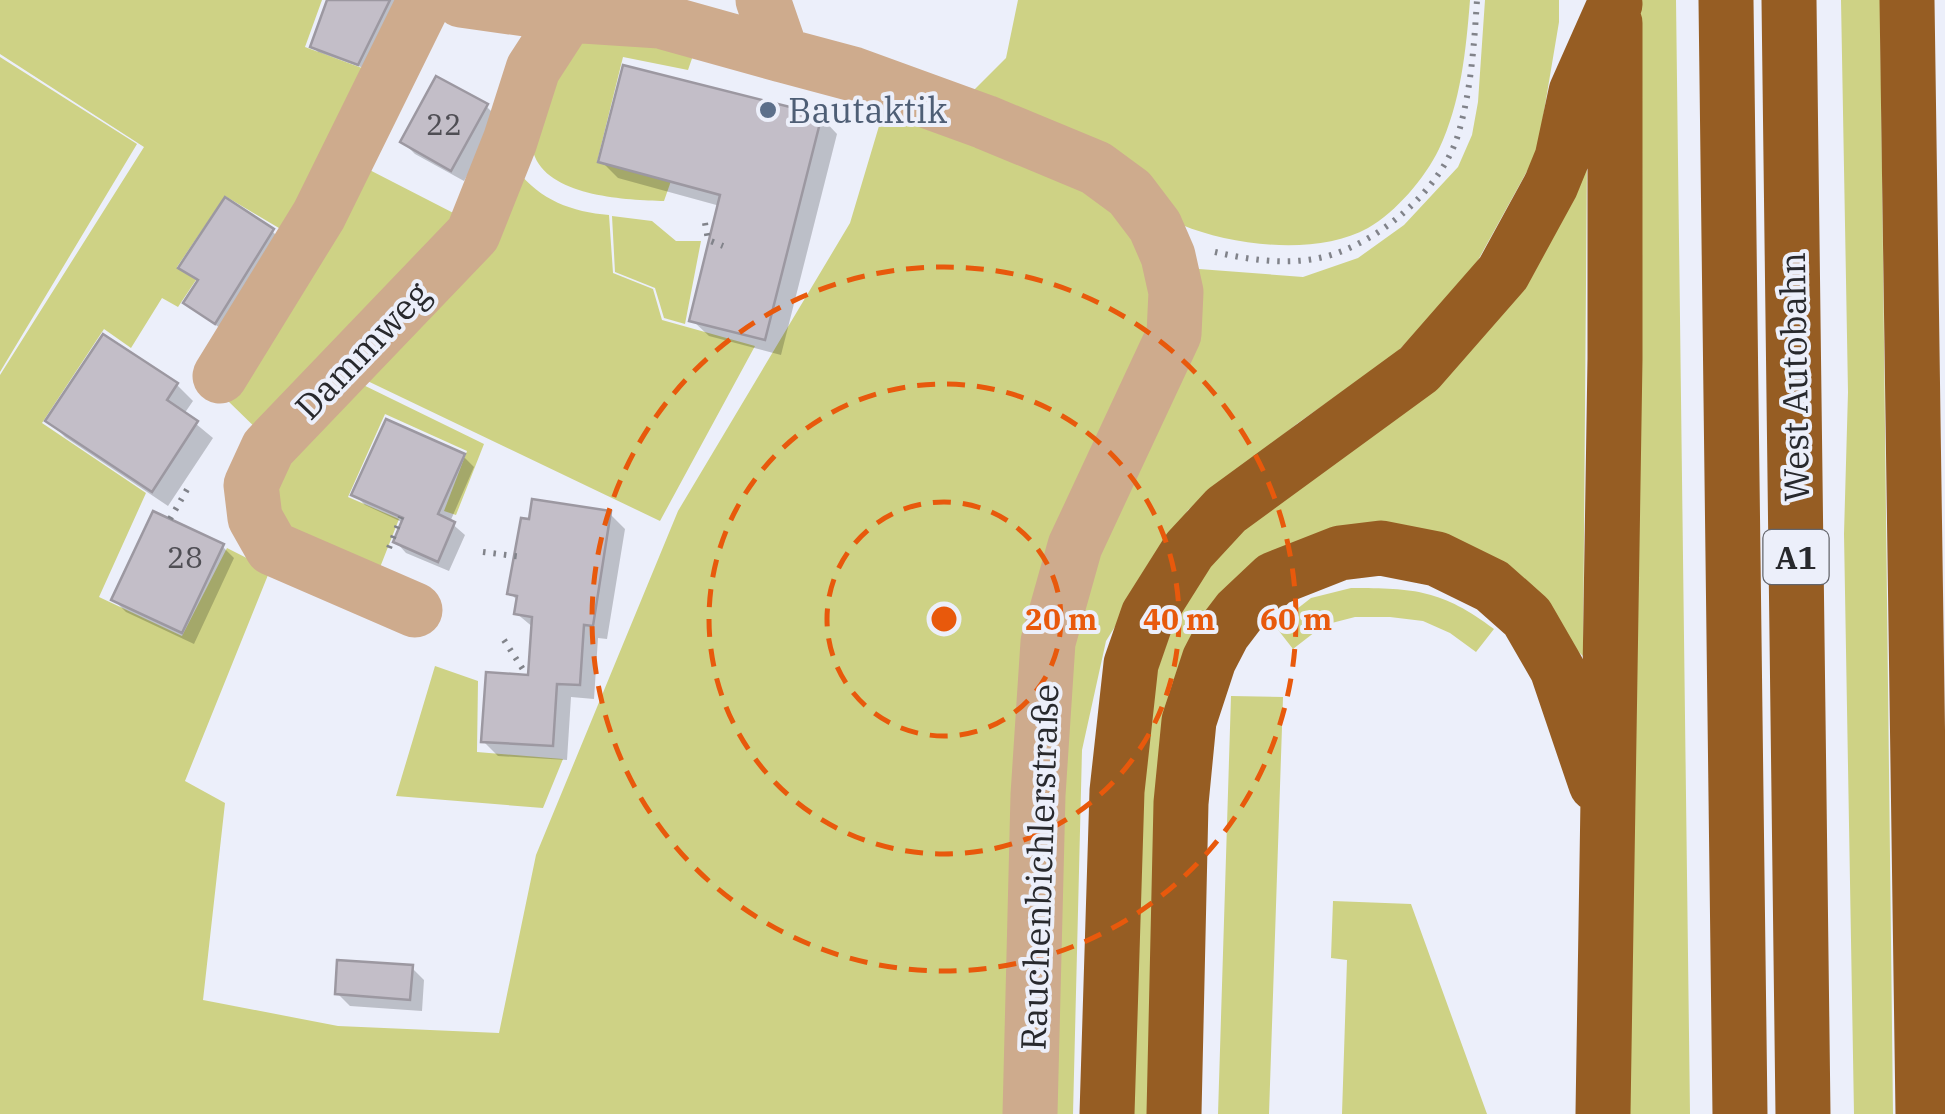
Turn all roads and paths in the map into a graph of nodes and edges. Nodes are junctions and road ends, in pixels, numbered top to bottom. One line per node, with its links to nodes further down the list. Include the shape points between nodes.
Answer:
1 (425, 0): 14 (street, via 319,215)
2 (461, 0): 9 (street, Rauchenbichlerstraße)
3 (762, 0): 10 (street)
4 (1478, 0): 12 (path, via 1457,138 1425,189 1378,230 1337,253 1290,261 1218,253)
5 (1726, 0): 28 (highway, West Autobahn / A1)
6 (1788, 0): 29 (highway, West Autobahn / A1)
7 (1907, 0): 30 (highway)
8 (1615, 2): 22 (highway); 25 (highway, via 1576,92 1551,185 1503,273 1419,369 1226,510 1189,550 1148,615 1130,664 1118,773)
9 (568, 14): 10 (street, Rauchenbichlerstraße, via 660,21); 19 (street, Dammweg, via 533,69 473,234 268,448 251,485 255,518 272,548)
10 (782, 55): 12 (street, Rauchenbichlerstraße, via 854,74 1096,168 1130,194)
11 (705, 223): 13 (path, via 708,240)
12 (1155, 226): 24 (street, Rauchenbichlerstraße, via 1176,292 1174,334 1075,546 1048,642)
13 (723, 246)
14 (220, 376)
15 (189, 486): 16 (path)
16 (170, 519)
17 (483, 552): 18 (path)
18 (523, 557)
19 (415, 610)
20 (504, 640): 21 (path)
21 (528, 671)
22 (1609, 822): 26 (highway, via 1557,669 1527,617 1492,586 1437,558 1381,548 1340,553 1274,579 1223,632 1189,721); 27 (highway)
23 (1945, 1075): 31 (highway)
24 (1030, 1114)
25 (1107, 1114)
26 (1174, 1114)
27 (1602, 1114)
28 (1740, 1114)
29 (1803, 1114)
30 (1923, 1114)
31 (1937, 1114)

